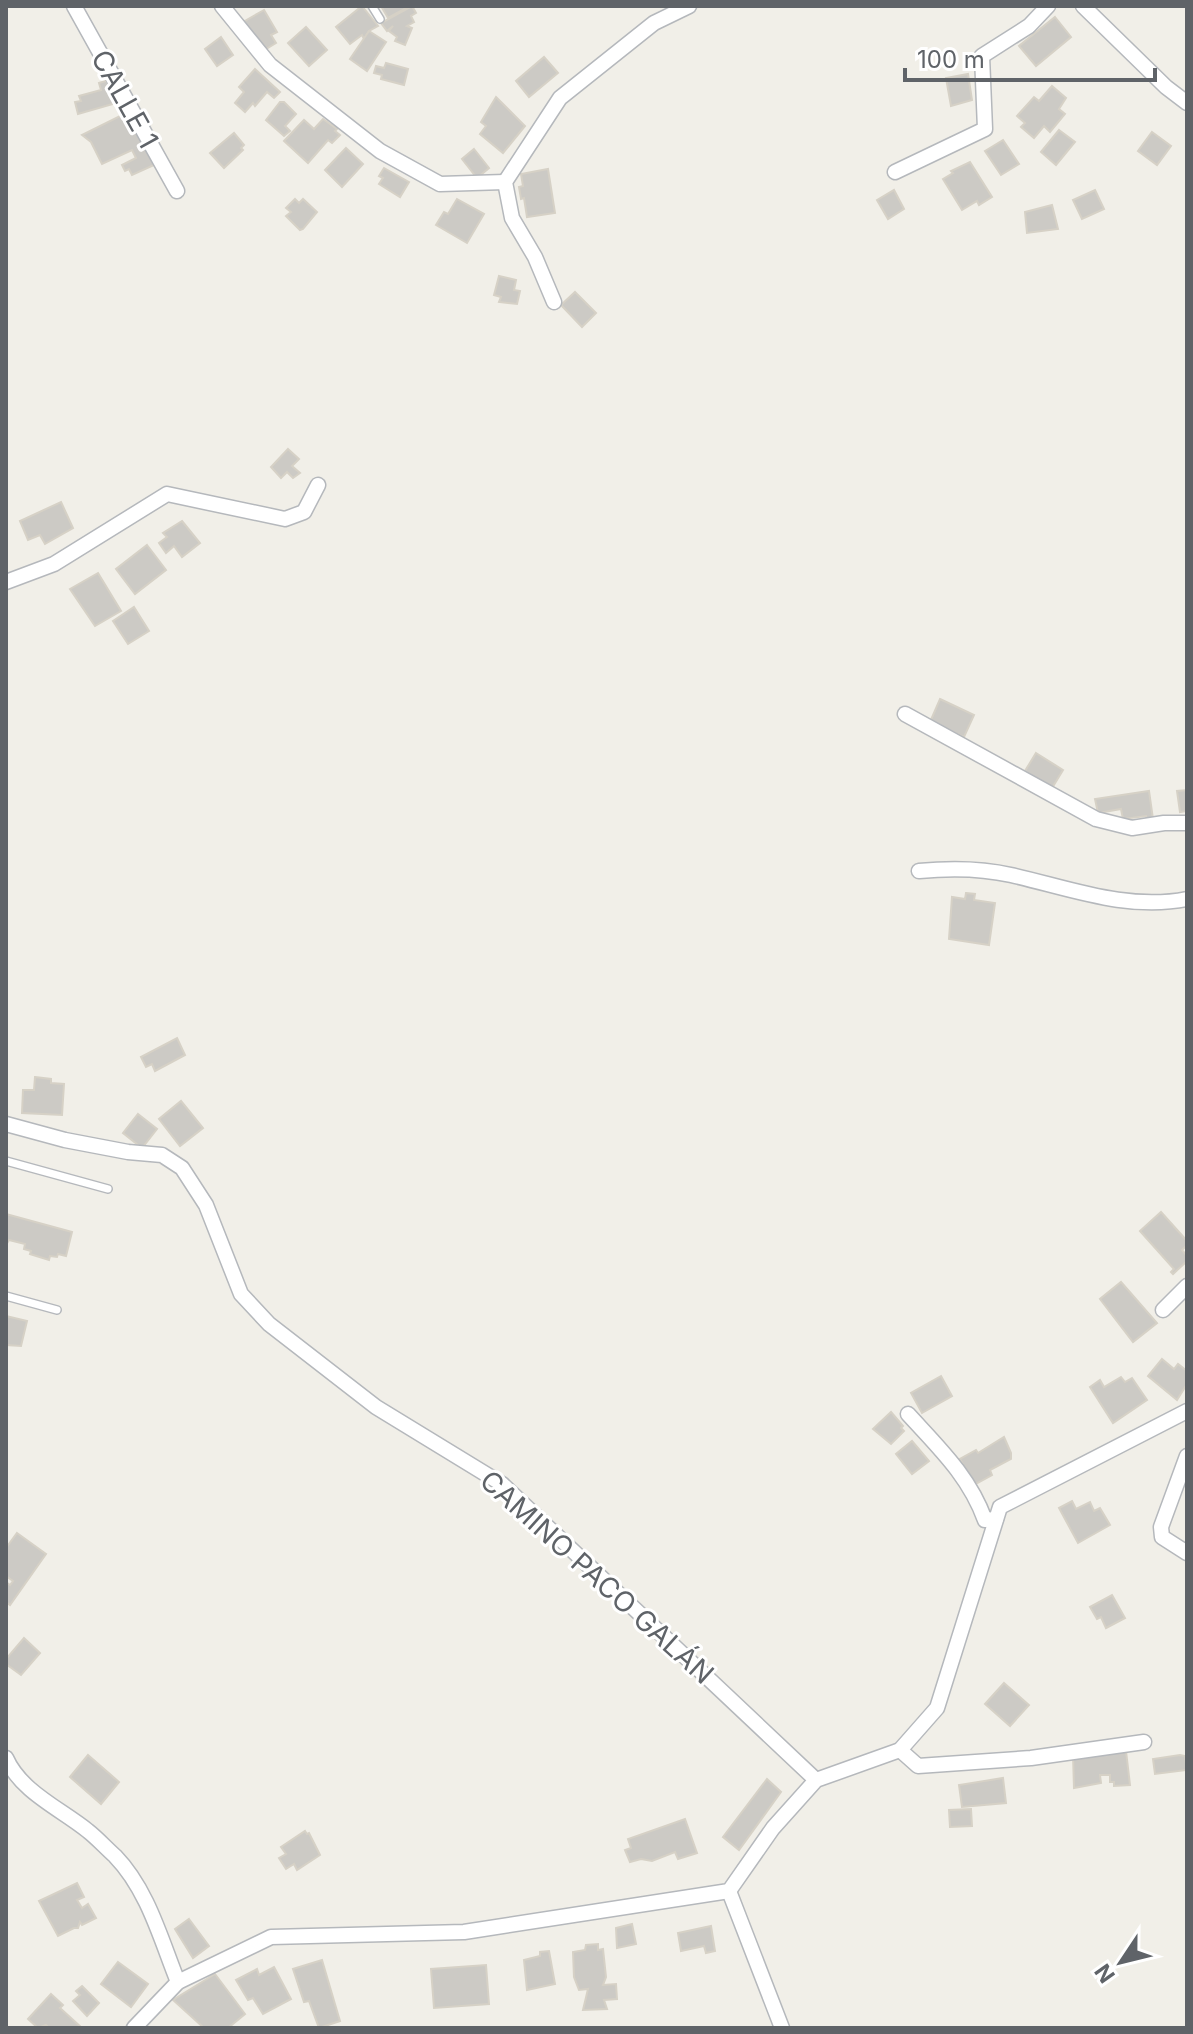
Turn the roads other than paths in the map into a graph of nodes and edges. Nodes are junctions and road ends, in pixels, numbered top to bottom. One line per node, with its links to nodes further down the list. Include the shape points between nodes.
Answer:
1 (74, 6): 11 (street, CALLE 1)
2 (222, 6): 10 (street, via 270,65 380,151 440,184)
3 (372, 6): 7 (lane)
4 (689, 6): 10 (street, via 654,23 560,98)
5 (1048, 6): 9 (street, via 1029,26 982,56 985,129)
6 (1083, 6): 8 (street)
7 (380, 19)
8 (1187, 103)
9 (895, 172)
10 (505, 182): 12 (street, via 512,218)
11 (177, 191)
12 (554, 302)
13 (318, 485): 14 (street, via 304,512 285,519 167,494 54,564)
14 (6, 582)
15 (905, 714): 16 (street, via 1096,819 1132,828)
16 (1187, 823)
17 (919, 871): 18 (street, via 955,867 1009,874 1090,896 1160,905)
18 (1187, 899)
19 (6, 1124): 34 (street, CAMINO PACO GALÁN, via 65,1140 162,1155 182,1168 206,1205 241,1294 269,1324 376,1407 502,1484)
20 (6, 1161): 21 (lane)
21 (108, 1189)
22 (1187, 1286): 25 (street)
23 (6, 1296): 24 (lane)
24 (57, 1310)
25 (1163, 1310)
26 (1187, 1411): 29 (street, via 1000,1507)
27 (908, 1414): 29 (street, via 961,1471 985,1520)
28 (1187, 1456): 30 (street, via 1161,1527 1162,1537)
29 (996, 1519): 32 (street, via 937,1708)
30 (1187, 1553)
31 (1144, 1742): 32 (street, via 918,1766)
32 (900, 1750): 34 (street)
33 (6, 1758): 36 (street, via 38,1796 118,1860 146,1901)
34 (816, 1780): 35 (street, via 773,1828)
35 (729, 1891): 36 (street, via 464,1932 271,1937); 38 (street)
36 (178, 1982): 37 (street)
37 (134, 2028)
38 (782, 2028)

